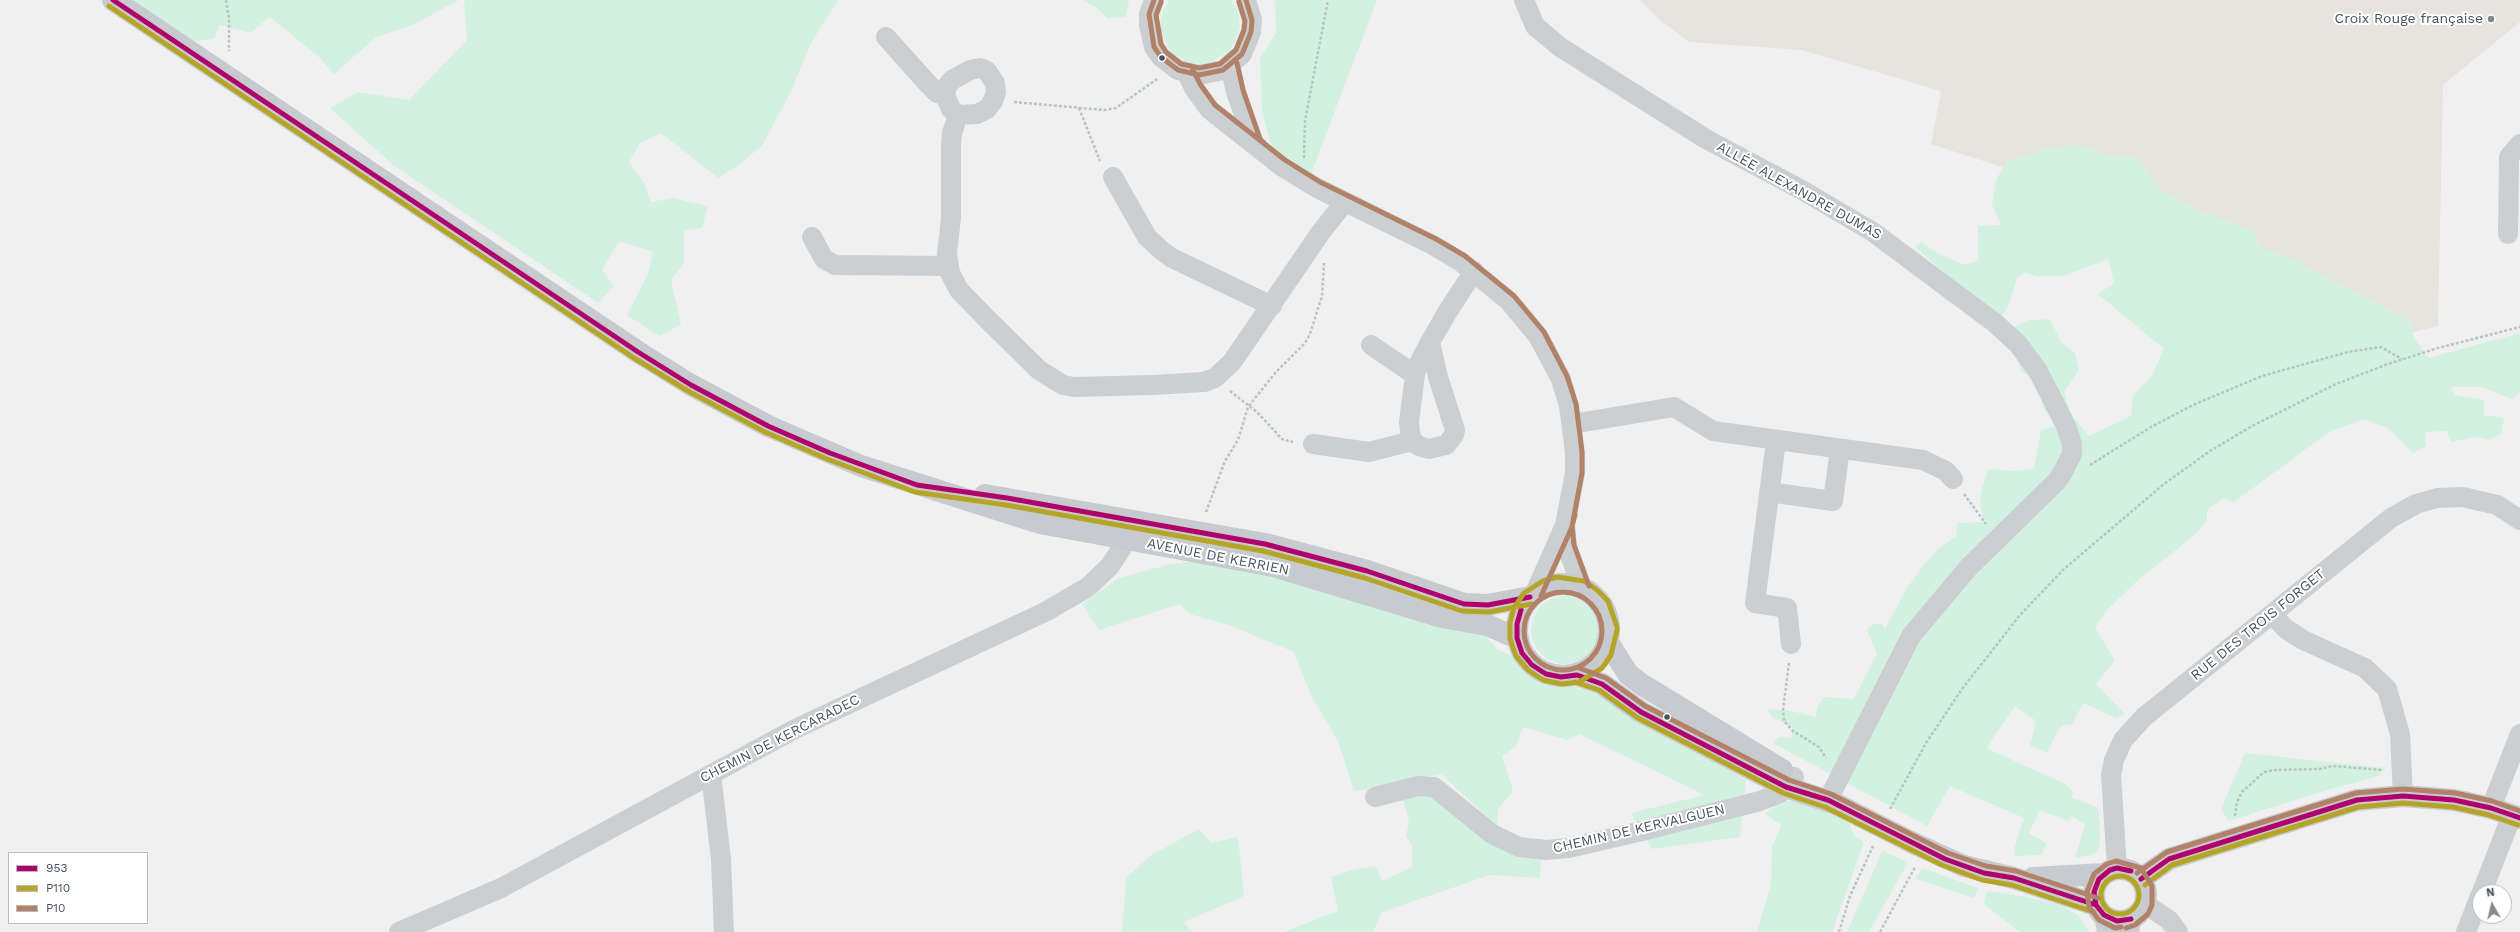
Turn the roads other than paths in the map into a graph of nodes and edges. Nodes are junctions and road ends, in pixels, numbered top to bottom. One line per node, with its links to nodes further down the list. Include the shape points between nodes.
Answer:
1 (113, 0): 31 (main road, AVENUE DE KERRIEN, via 691,385 793,437 860,466 916,485)
2 (1154, 0): 7 (street, via 1149,14 1150,37 1154,47 1169,64)
3 (1246, 0): 6 (street, via 1252,20 1251,32 1242,54)
4 (1524, 0): 44 (street, ALLÉE ALEXANDRE DUMAS, via 1535,26 1579,60 1706,139 1808,193 1897,248 2008,334 2038,371 2053,398 2072,444 2072,454 2064,472 1936,604 1911,636)
5 (886, 37): 8 (street, via 936,93)
6 (1230, 65): 7 (street, via 1211,74); 10 (street, via 1236,92)
7 (1187, 73): 10 (street, via 1210,110)
8 (945, 95): 9 (street, via 951,109); 9 (street, via 952,80 970,70 992,66 996,92 994,100 988,108 977,114)
9 (958, 115): 16 (street, via 952,133)
10 (1254, 143): 13 (street, via 1281,166)
11 (2520, 144): 14 (street, via 2509,157)
12 (1113, 177): 18 (street, via 1148,237 1161,250 1172,258)
13 (1344, 202): 17 (street, via 1433,245); 18 (street)
14 (2508, 234)
15 (812, 237): 16 (street, via 824,259 835,266)
16 (948, 266): 18 (street, via 952,280 959,290 1039,370 1063,385 1074,387 1204,382 1215,378 1232,362)
17 (1474, 271): 19 (street, via 1456,296); 22 (street, via 1509,301 1538,336 1560,378)
18 (1272, 306)
19 (1430, 342): 21 (street); 23 (street, via 1438,377 1454,424 1454,435 1446,445 1429,449)
20 (1371, 344): 21 (street)
21 (1415, 375): 23 (street, via 1409,422)
22 (1572, 424): 24 (street, via 1674,407 1713,431); 30 (street, via 1575,473)
23 (1412, 441): 25 (street, via 1369,452)
24 (1776, 441): 26 (street); 28 (street)
25 (1313, 444)
26 (1840, 449): 27 (street, via 1923,460 1946,471); 28 (street, via 1833,502)
27 (1953, 479)
28 (1769, 492): 37 (street, via 1755,604 1787,608)
29 (2520, 520): 34 (street, RUE DES TROIS FORGET, via 2497,505 2463,497 2437,498 2416,504 2391,518)
30 (1565, 525): 32 (street, via 1566,547); 33 (street)
31 (1128, 530): 33 (main road, AVENUE DE KERRIEN, via 1198,531 1265,544 1367,571 1464,604 1488,605); 35 (main road, AVENUE DE KERRIEN, via 1273,566 1442,617 1487,625); 40 (street, CHEMIN DE KERCARADEC, via 1117,558 1101,576 1045,612 795,729)
32 (1582, 588): 33 (main road, via 1558,584); 36 (main road, via 1602,604 1610,629)
33 (1532, 595): 35 (main road, via 1521,610)
34 (2272, 614): 42 (street, via 2286,629 2303,640 2356,663 2381,681 2391,698 2397,720); 47 (street, RUE DES TROIS FORGET, via 2144,717 2129,732 2118,750 2111,775 2114,825)
35 (1517, 638): 38 (main road, via 1522,653 1532,665 1546,674 1561,677)
36 (1608, 642): 38 (main road, via 1597,663); 41 (main road, via 1628,674 1641,684)
37 (1792, 644)
38 (1577, 675): 41 (main road, via 1602,684 1659,722)
39 (2520, 734): 45 (street)
40 (711, 774): 55 (street, CHEMIN DE KERCARADEC, via 501,888); 56 (street, via 721,859)
41 (1790, 782): 43 (street, CHEMIN DE KERVALGUEN, via 1774,796 1760,801 1638,832 1546,850 1519,847 1492,834 1434,788 1418,786); 44 (main road)
42 (2403, 796): 45 (main road, via 2454,800); 49 (main road, via 2342,803 2169,859)
43 (1375, 797)
44 (1834, 797): 48 (main road, bridge, via 1919,846 1977,871)
45 (2491, 808): 46 (main road)
46 (2516, 817): 50 (street)
47 (2110, 871): 48 (main road); 49 (main road, via 2131,871); 51 (main road, via 2094,892)
48 (2014, 878): 51 (main road)
49 (2141, 879): 53 (main road, via 2145,887)
50 (2486, 884)
51 (2102, 917): 53 (main road, via 2117,920)
52 (2472, 917): 57 (street)
53 (2135, 918): 54 (street, via 2165,918)
54 (2175, 929)
55 (399, 932)
56 (724, 932)
57 (2466, 932)

